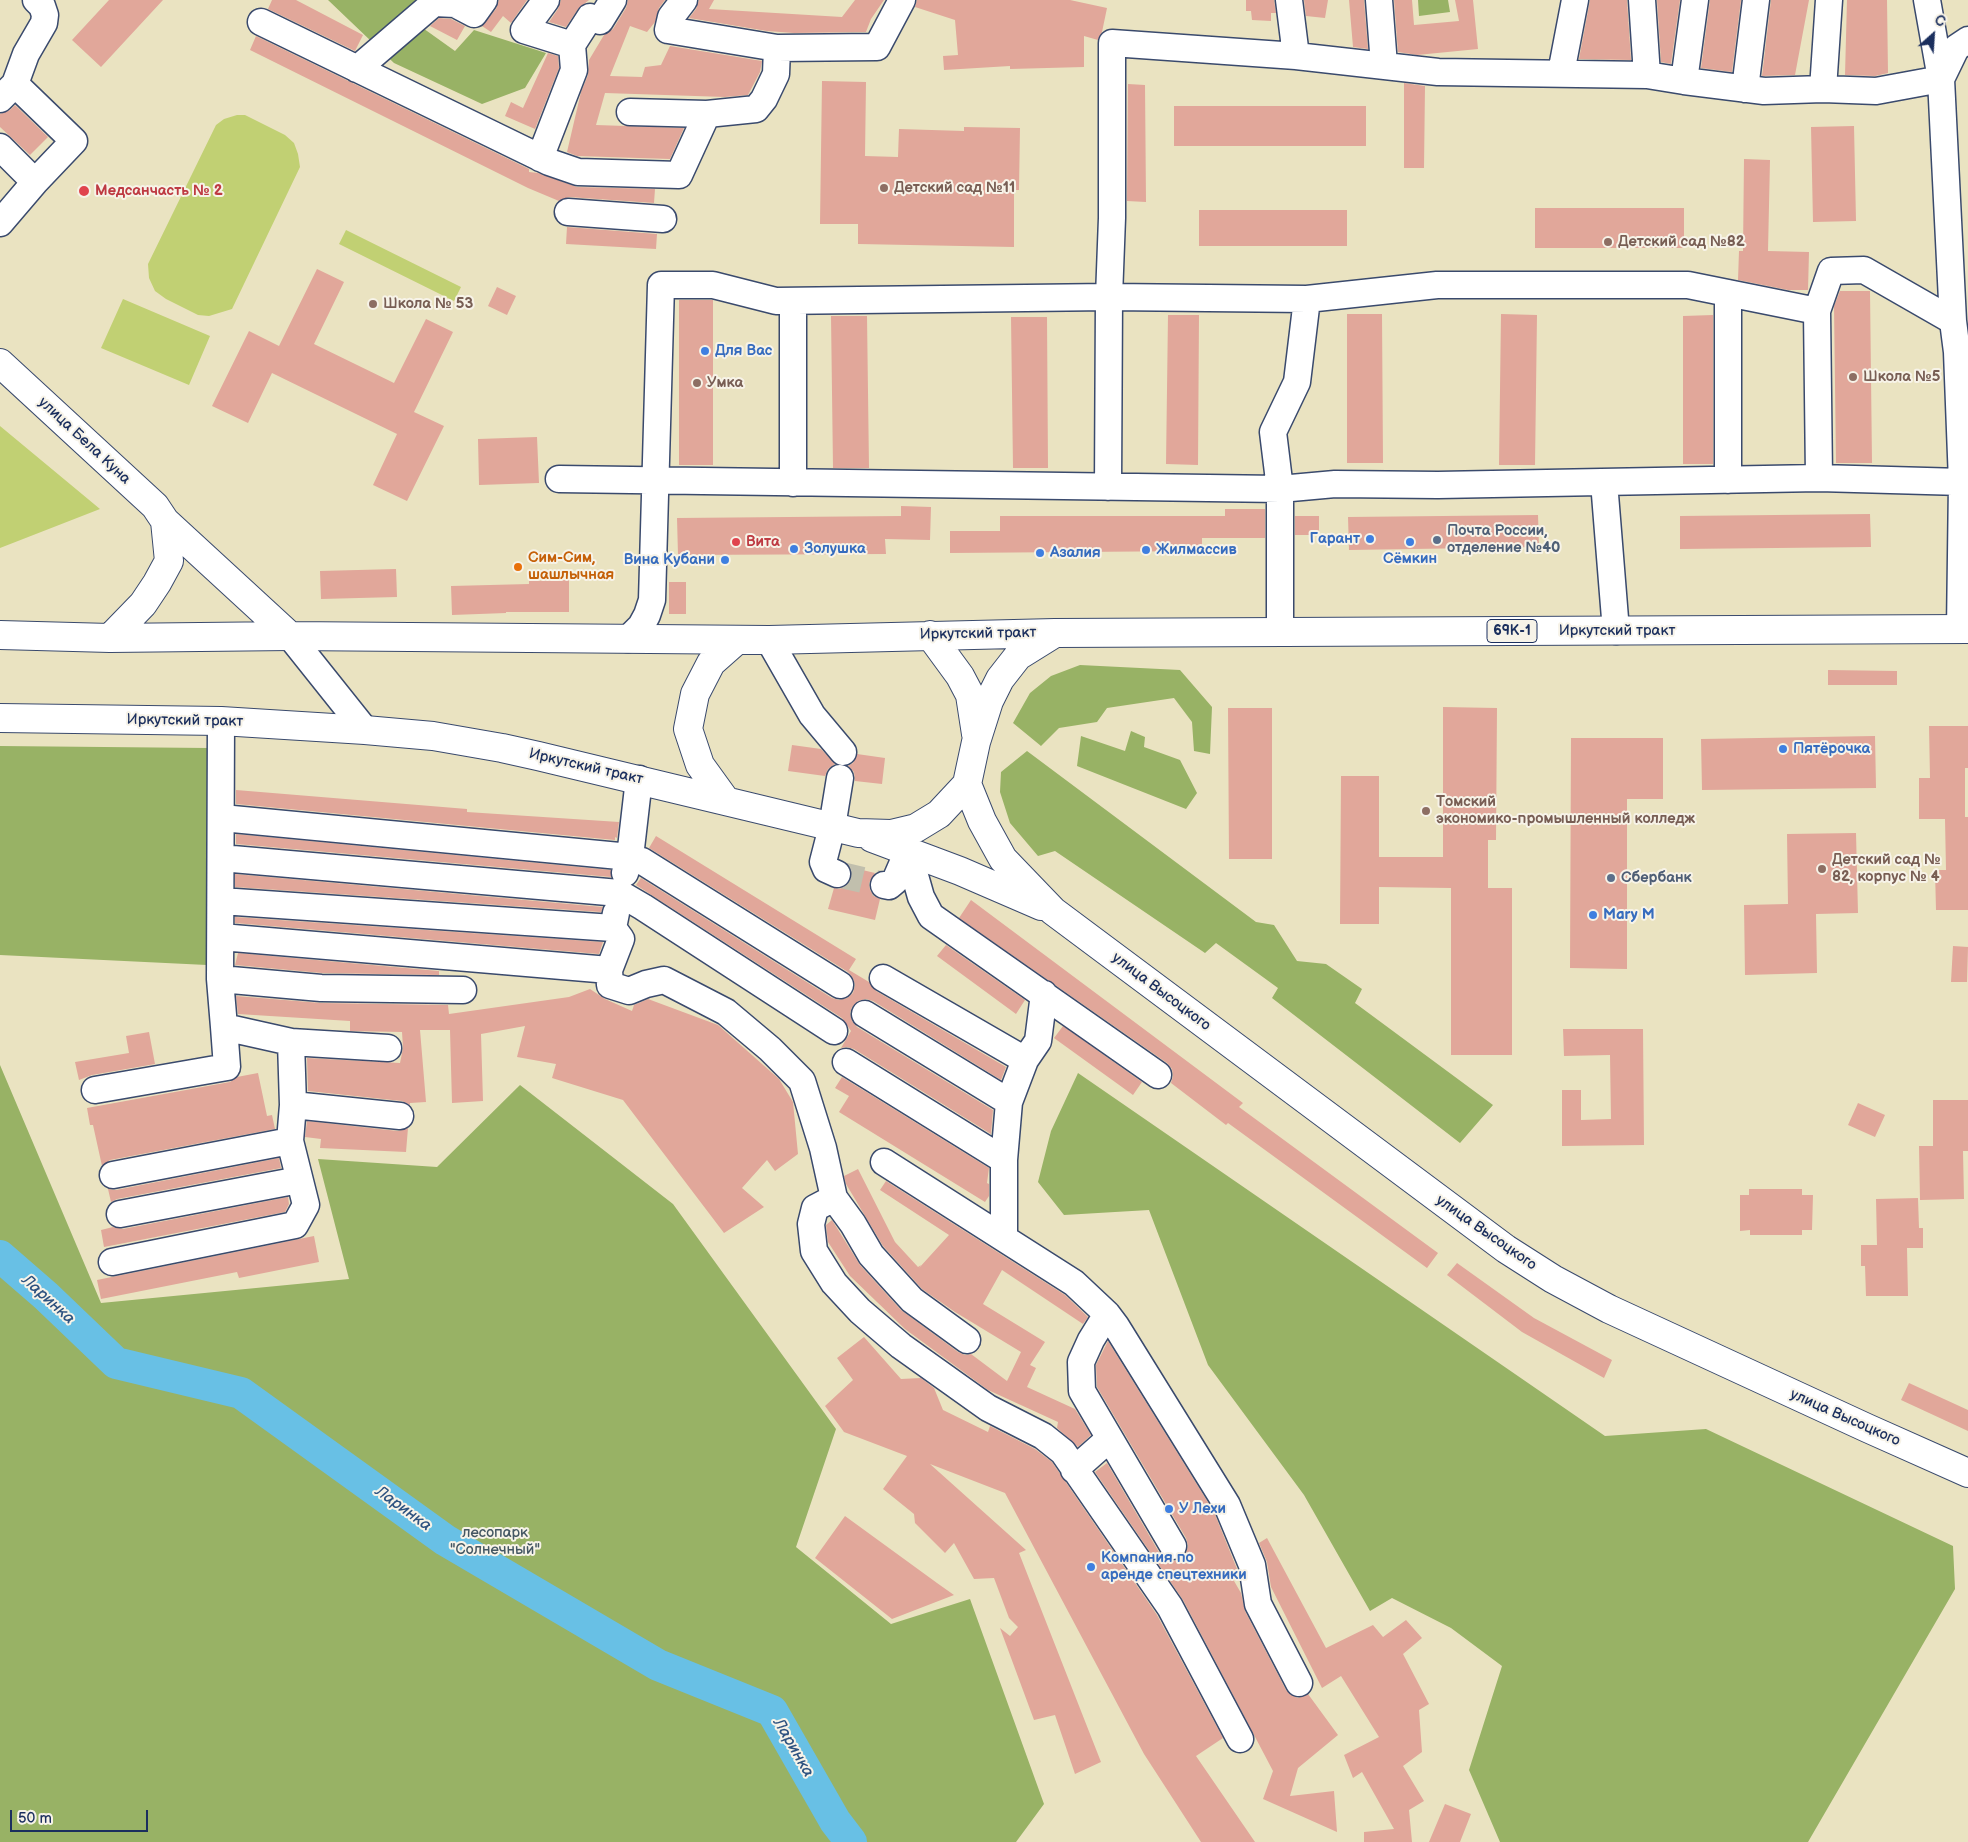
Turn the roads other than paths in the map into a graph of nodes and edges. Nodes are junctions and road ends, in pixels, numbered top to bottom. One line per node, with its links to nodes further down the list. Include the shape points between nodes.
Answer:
1 (484, 0): 21 (lane, via 474,14 455,4 434,3)
2 (546, 0): 17 (lane, via 524,30)
3 (613, 0): 17 (lane, via 600,21 590,17)
4 (684, 0): 18 (lane, via 671,17 668,30)
5 (902, 0): 18 (lane, via 877,47)
6 (1289, 0): 19 (lane)
7 (1379, 0): 20 (lane)
8 (1574, 0): 22 (lane)
9 (1642, 0): 23 (lane)
10 (1694, 0): 25 (lane)
11 (1756, 0): 26 (lane)
12 (1830, 0): 27 (lane)
13 (1927, 0): 24 (lane)
14 (42, 2): 28 (lane, via 44,23)
15 (261, 22): 21 (lane)
16 (1968, 40): 24 (lane, via 1956,48)
17 (572, 45): 32 (lane, via 574,70)
18 (777, 48): 30 (lane, via 776,74 756,109)
19 (1296, 56): 20 (lane); 38 (lane, via 1112,43)
20 (1384, 65): 22 (lane, via 1438,72)
21 (358, 69): 32 (lane)
22 (1561, 73): 23 (lane)
23 (1647, 74): 25 (lane)
24 (1941, 79): 27 (lane, via 1876,91); 42 (lane)
25 (1684, 81): 26 (lane)
26 (1744, 88): 27 (lane, via 1764,91)
27 (1823, 89)
28 (8, 91): 33 (lane, via 74,141)
29 (630, 112): 30 (lane)
30 (707, 114): 32 (lane, via 679,175 578,172)
31 (0, 147): 33 (lane)
32 (540, 158)
33 (35, 182): 36 (lane)
34 (568, 212): 35 (lane)
35 (663, 219)
36 (0, 223)
37 (1728, 293): 39 (lane, via 1688,285 1437,285); 41 (lane); 47 (lane)
38 (1109, 297): 39 (lane); 40 (lane); 52 (lane)
39 (1308, 299): 53 (lane, via 1297,382 1273,432)
40 (793, 301): 48 (lane, via 776,301 713,285 661,285); 51 (lane)
41 (1817, 311): 42 (lane, via 1830,271 1864,270); 45 (lane)
42 (1953, 321): 43 (lane)
43 (1963, 351): 50 (lane)
44 (0, 363): 54 (main road, улица Бела Куна, via 155,506)
45 (1819, 478): 47 (lane); 50 (lane)
46 (559, 479): 48 (lane)
47 (1728, 480): 49 (lane)
48 (656, 482): 51 (lane); 63 (lane, via 652,600 641,626)
49 (1604, 482): 53 (lane, via 1335,484); 56 (lane)
50 (1962, 482): 55 (lane)
51 (792, 483): 52 (lane)
52 (1108, 487): 53 (lane)
53 (1280, 489): 57 (lane)
54 (165, 521): 61 (main road, улица Бела Куна); 62 (main road, via 169,561 143,604)
55 (1964, 629): 56 (main road, Иркутский тракт / 69К-1)
56 (1616, 631): 57 (main road, Иркутский тракт / 69К-1)
57 (1280, 632): 58 (main road, Иркутский тракт / 69К-1)
58 (1055, 633): 60 (main road, Иркутский тракт); 69 (main road, Иркутский тракт, via 1018,656 1000,679)
59 (0, 635): 62 (main road, Иркутский тракт)
60 (930, 635): 65 (main road, Иркутский тракт); 69 (main road, via 970,695)
61 (290, 636): 62 (main road, Иркутский тракт); 63 (main road, Иркутский тракт); 68 (lane)
62 (110, 638)
63 (628, 639): 64 (main road, Иркутский тракт)
64 (738, 640): 65 (main road, Иркутский тракт); 74 (main road, via 710,663 695,694 688,729 700,764)
65 (769, 640): 70 (lane, via 812,715)
66 (0, 718): 67 (main road, Иркутский тракт)
67 (221, 721): 68 (main road, Иркутский тракт); 75 (lane)
68 (366, 730): 72 (main road, Иркутский тракт, via 433,736 502,748)
69 (976, 742): 73 (main road, Иркутский тракт)
70 (843, 752)
71 (840, 778): 76 (lane)
72 (638, 779): 74 (main road, Иркутский тракт); 79 (lane)
73 (967, 784): 77 (main road, Иркутский тракт, via 939,814 916,828 891,834); 85 (main road, улица Высоцкого, via 1003,859)
74 (726, 801): 76 (main road, Иркутский тракт)
75 (222, 818): 79 (lane); 80 (lane)
76 (832, 827): 77 (main road, Иркутский тракт); 81 (lane, via 823,866)
77 (858, 833): 78 (main road, улица Высоцкого)
78 (908, 851): 82 (lane, via 895,881 889,886); 85 (main road, улица Высоцкого); 93 (lane, via 921,898 931,916)
79 (630, 856): 83 (lane); 91 (lane)
80 (221, 858): 83 (lane); 84 (lane)
81 (837, 874)
82 (884, 884)
83 (619, 893): 86 (lane); 96 (lane)
84 (221, 901): 86 (lane); 87 (lane)
85 (1053, 911): 119 (main road, улица Высоцкого, via 1438,1200 1553,1279 1677,1342)
86 (613, 928): 88 (lane, via 621,939)
87 (221, 937): 88 (lane); 90 (lane)
88 (609, 970): 111 (lane, via 610,985 629,991 664,980 726,1012 770,1048 802,1081 823,1148)
89 (883, 978): 99 (lane)
90 (220, 980): 92 (lane, via 321,988); 95 (lane)
91 (840, 985)
92 (463, 990)
93 (1044, 994): 99 (lane, via 1038,1041); 101 (lane)
94 (865, 1014): 103 (lane)
95 (224, 1027): 97 (lane); 102 (lane, via 227,1067)
96 (834, 1031)
97 (291, 1042): 98 (lane); 104 (lane)
98 (388, 1048)
99 (1025, 1060): 103 (lane)
100 (846, 1062): 107 (lane)
101 (1158, 1076)
102 (95, 1090)
103 (1009, 1102): 107 (lane)
104 (293, 1105): 105 (lane); 106 (lane)
105 (400, 1116)
106 (290, 1141): 109 (lane); 110 (lane)
107 (1004, 1160): 113 (lane)
108 (884, 1162): 113 (lane)
109 (113, 1175)
110 (299, 1180): 112 (lane); 114 (lane, via 306,1205 295,1225)
111 (834, 1198): 116 (lane, via 871,1255 912,1300); 118 (lane, via 816,1208 811,1224 814,1250 834,1283 860,1311 901,1346 988,1408 1043,1436 1063,1452)
112 (120, 1214)
113 (1004, 1238): 115 (lane, via 1074,1283)
114 (112, 1262)
115 (1107, 1314): 117 (lane, via 1081,1362 1082,1391); 121 (lane, via 1227,1505 1252,1565 1258,1604)
116 (967, 1340)
117 (1109, 1439): 118 (lane); 120 (lane)
118 (1074, 1470): 122 (lane, via 1170,1607)
119 (1968, 1473)
120 (1173, 1546)
121 (1299, 1683)
122 (1240, 1739)

